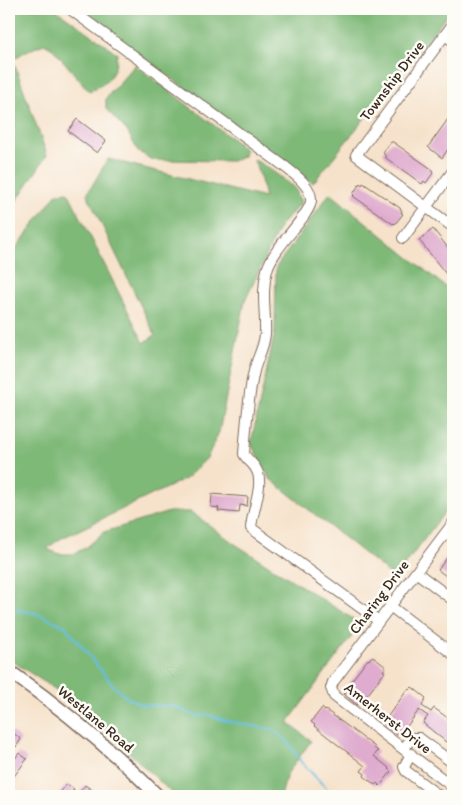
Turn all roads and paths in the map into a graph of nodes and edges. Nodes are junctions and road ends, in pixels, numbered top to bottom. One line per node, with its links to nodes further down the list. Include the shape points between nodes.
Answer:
1 (70, 9): 12 (street, via 300,178 309,192 312,200 309,208 276,250 266,275 263,299 265,334 254,370 244,454 257,470 259,478 251,528)
2 (453, 24): 3 (street, Township Drive)
3 (449, 38): 5 (street, Township Drive, via 356,156)
4 (453, 171): 5 (street)
5 (426, 208): 6 (street); 7 (street)
6 (453, 227)
7 (403, 238)
8 (453, 523): 9 (street, Charing Drive)
9 (416, 572): 10 (street); 11 (street, Charing Drive)
10 (453, 600)
11 (390, 606): 12 (street, Charing Drive); 13 (street)
12 (379, 621): 15 (street, Charing Drive, via 332,682)
13 (453, 654)
14 (9, 672): 19 (main road, Westlane Road, via 88,730)
15 (331, 689): 16 (street, Amerherst Drive, via 334,696)
16 (407, 751): 17 (street, via 412,738 419,738); 18 (street, Amerherst Drive); 20 (street, via 406,771)
17 (453, 763)
18 (453, 787)
19 (158, 796)
20 (439, 796)

